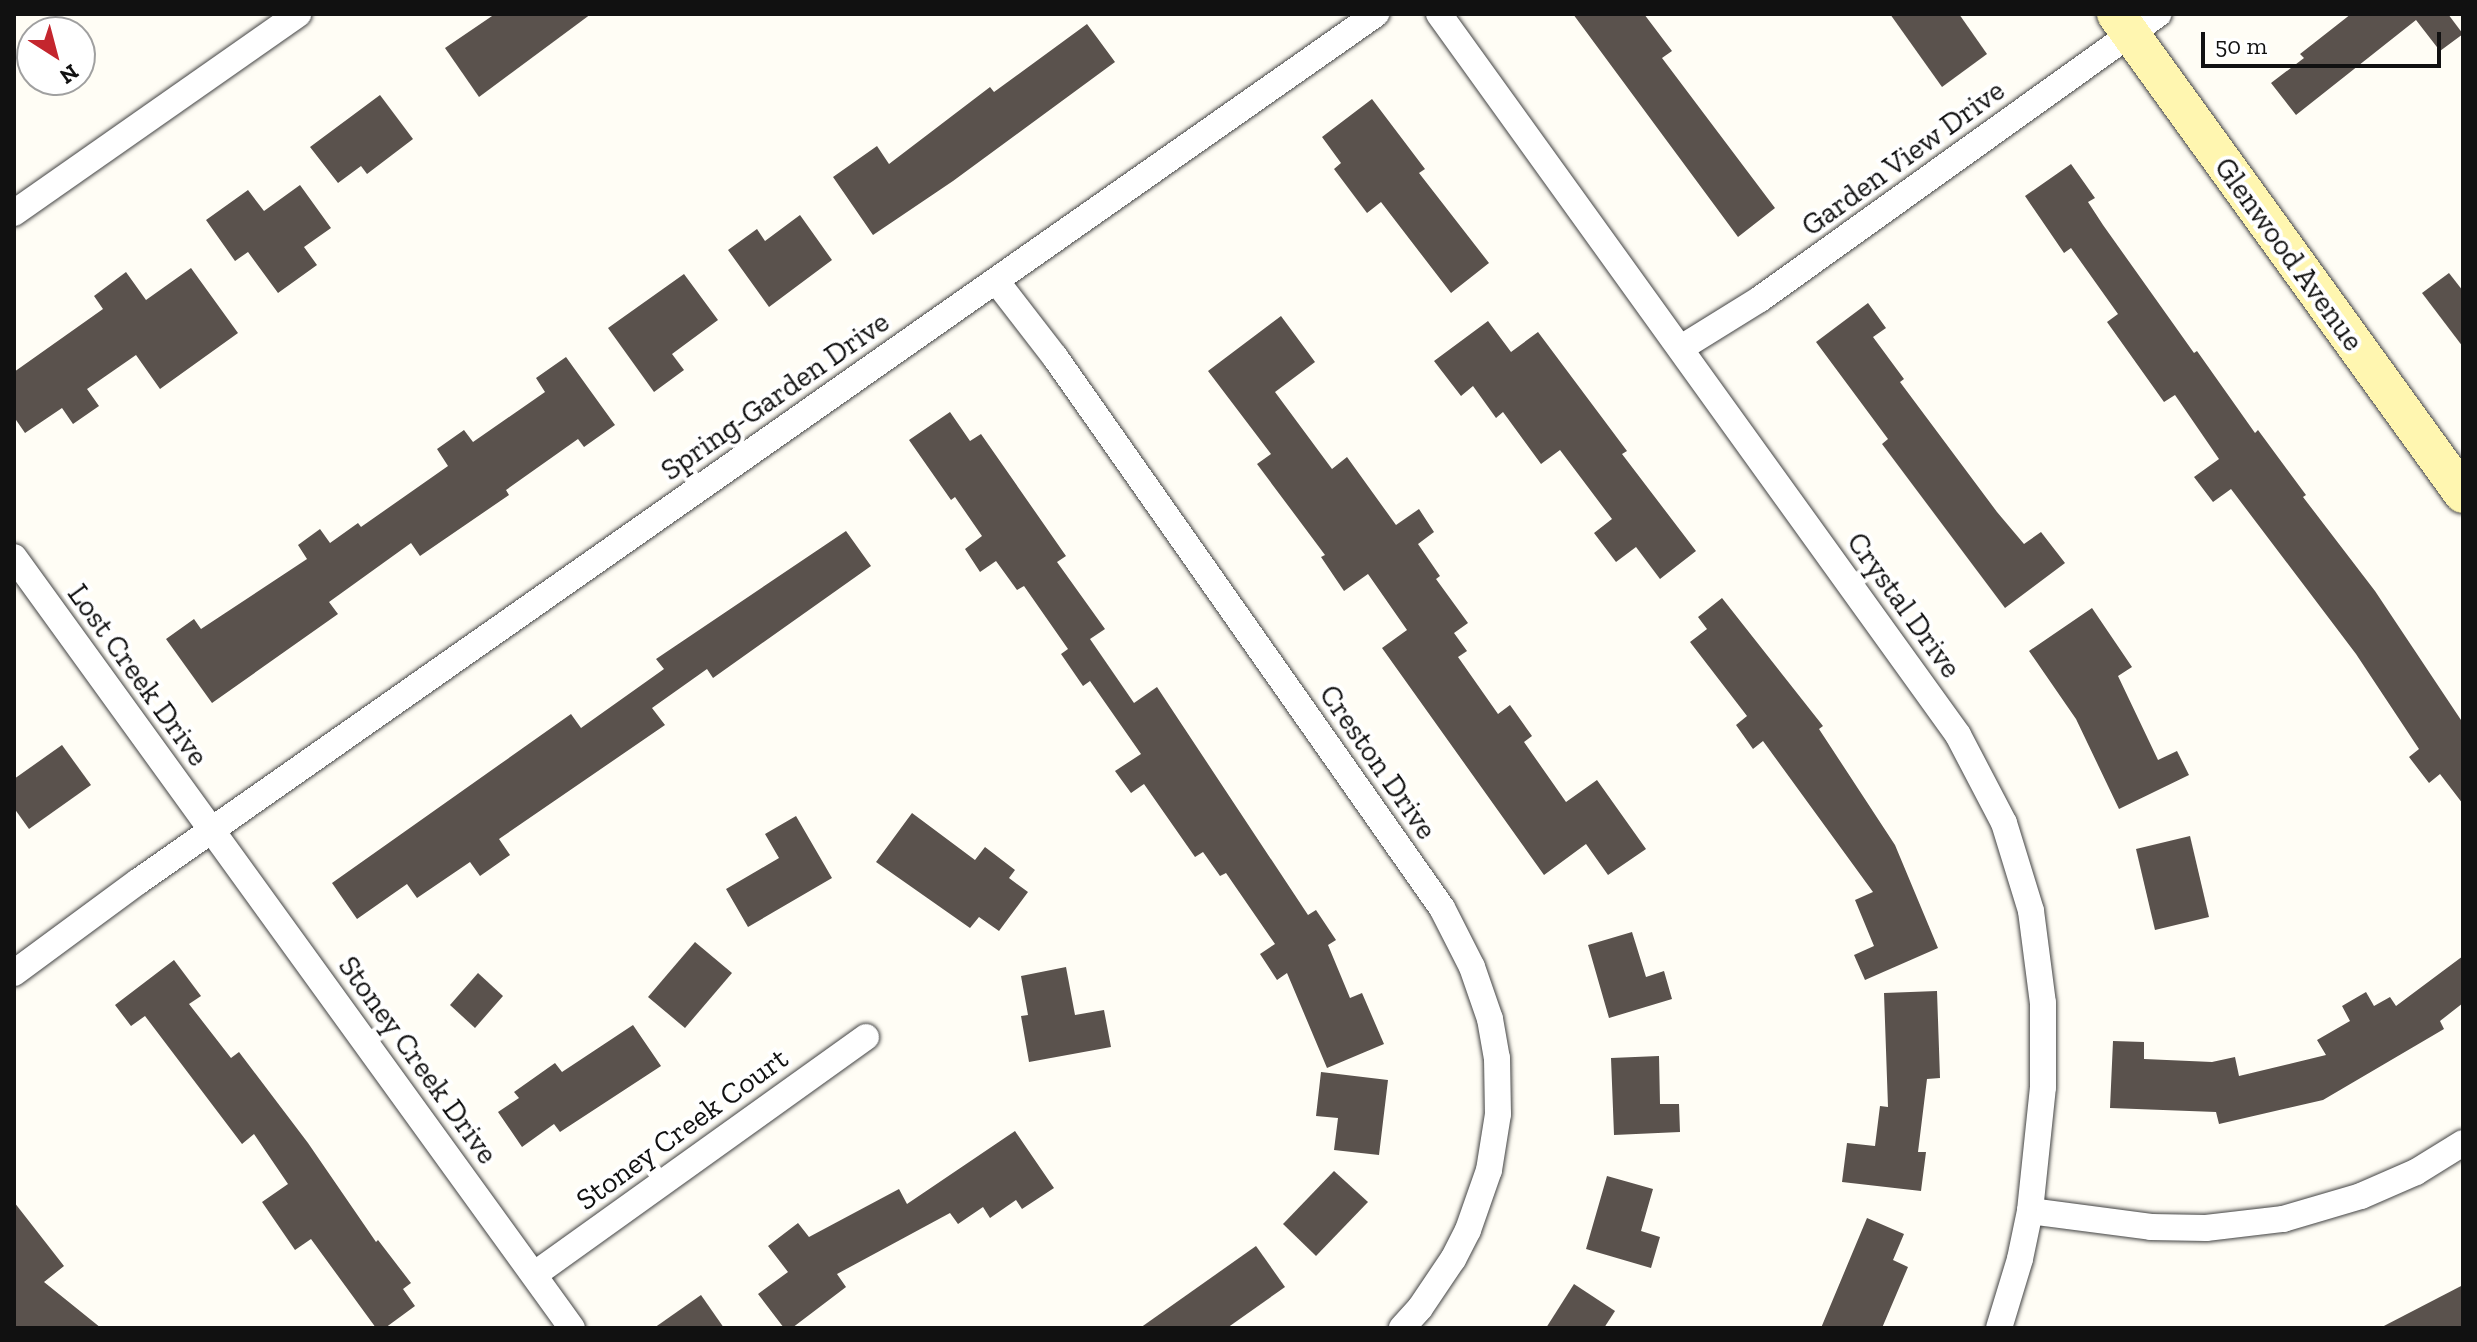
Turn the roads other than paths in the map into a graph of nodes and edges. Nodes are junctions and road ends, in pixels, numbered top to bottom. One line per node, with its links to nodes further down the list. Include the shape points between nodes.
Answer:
1 (298, 14): 5 (street)
2 (1376, 14): 6 (street, Spring-Garden Drive)
3 (1439, 14): 7 (street, Crystal Drive)
4 (2135, 21): 7 (street, Garden View Drive, via 1760,299); 8 (street, Glenwood Avenue)
5 (14, 213)
6 (997, 282): 10 (street, Spring-Garden Drive); 17 (street, Creston Drive, via 1442,908 1472,967 1497,1058 1498,1114 1489,1170 1453,1259)
7 (1681, 348): 14 (street, Crystal Drive, via 1958,735 2004,823 2031,911 2043,1003 2043,1087)
8 (2460, 483)
9 (14, 557): 10 (street, Lost Creek Drive)
10 (210, 831): 11 (street, Spring-Garden Drive); 15 (street, Stoney Creek Drive)
11 (14, 973)
12 (866, 1037): 15 (street, Stoney Creek Court)
13 (2463, 1143): 14 (street, via 2416,1172 2361,1196 2283,1219 2206,1228 2151,1227)
14 (2030, 1211): 18 (street, Crystal Drive)
15 (535, 1274): 16 (street, Stoney Creek Drive)
16 (572, 1328)
17 (1402, 1328)
18 (1999, 1328)

